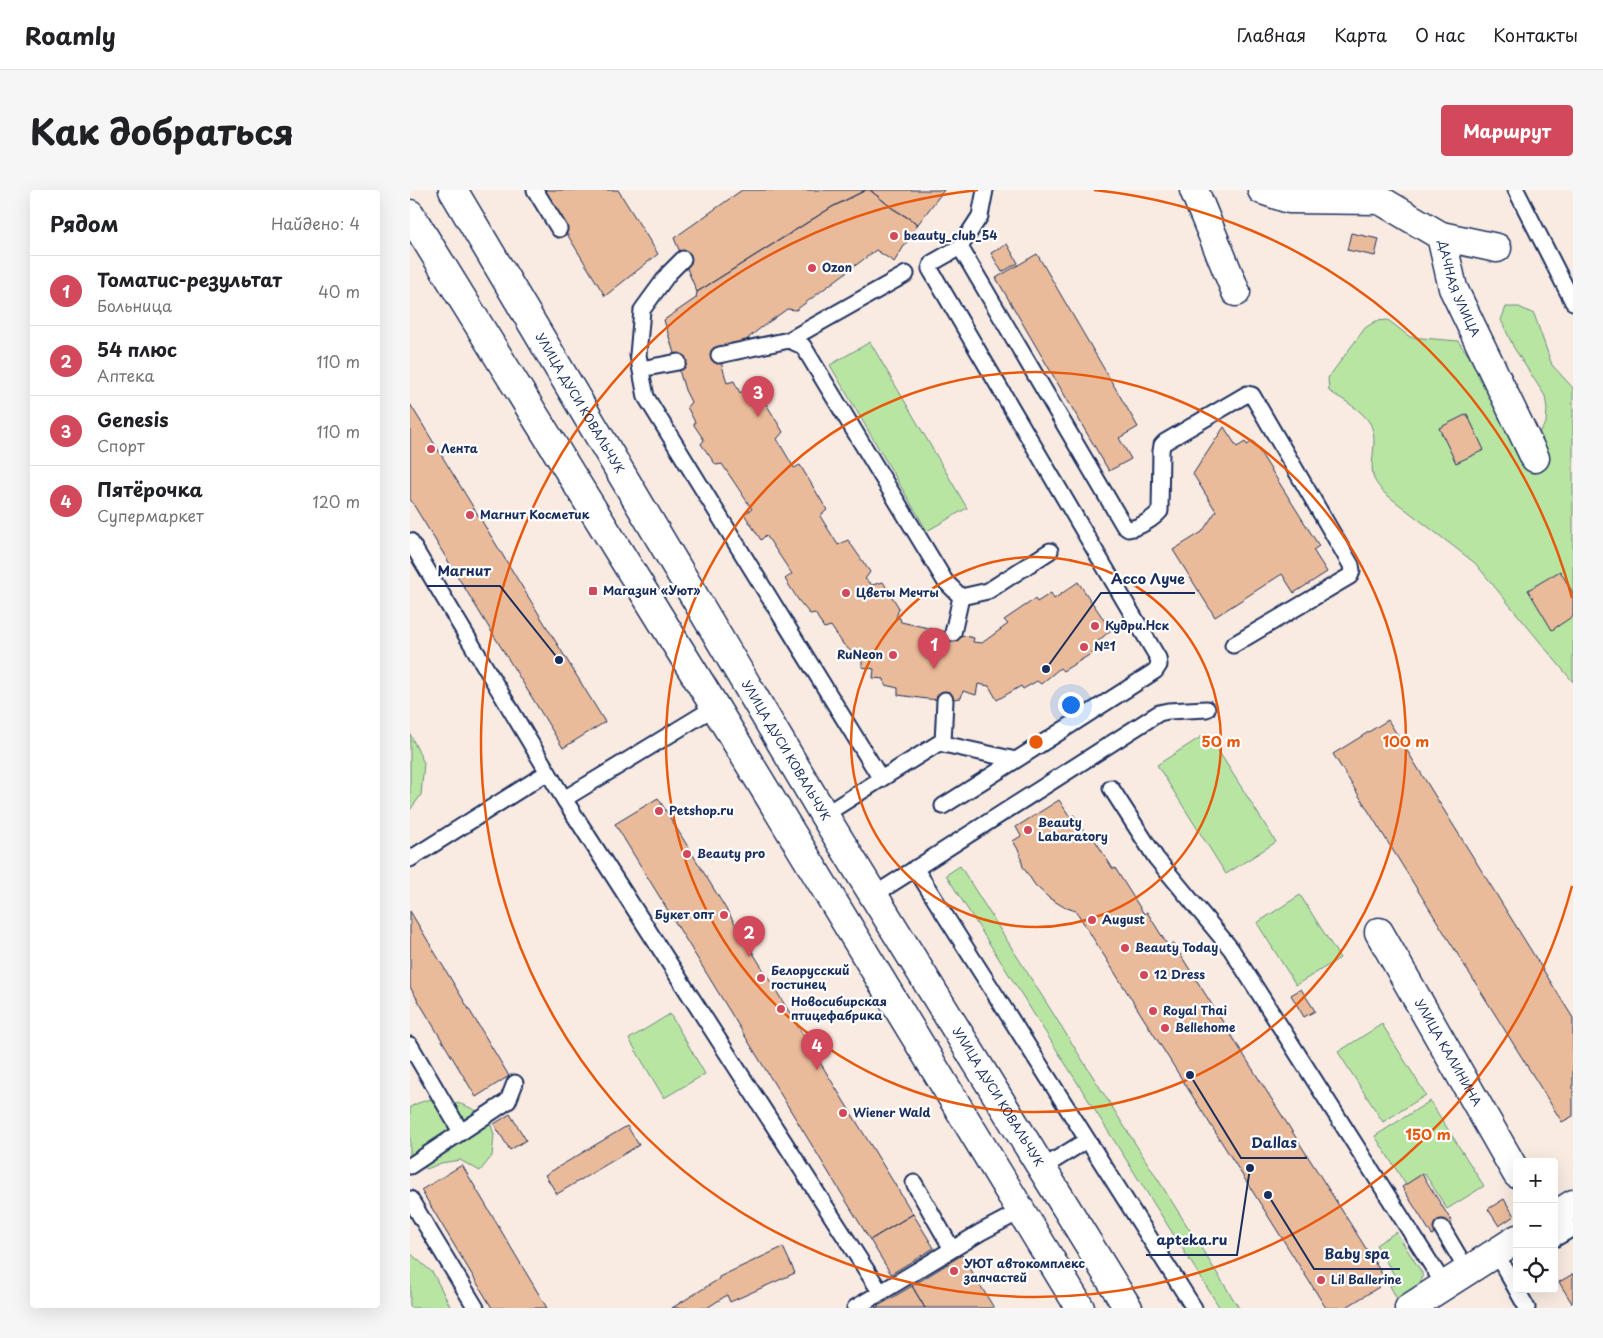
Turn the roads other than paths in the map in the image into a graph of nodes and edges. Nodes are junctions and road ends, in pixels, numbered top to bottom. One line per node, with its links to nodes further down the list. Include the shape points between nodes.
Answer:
1 (453, 190): 37 (main road, УЛИЦА ДУСИ КОВАЛЬЧУК)
2 (535, 190): 9 (lane)
3 (985, 190): 11 (lane, via 980,216)
4 (1194, 190): 15 (main road)
5 (1262, 190): 7 (main road, ДАЧНАЯ УЛИЦА, via 1289,199)
6 (1516, 190): 16 (lane)
7 (1382, 195): 10 (main road, ДАЧНАЯ УЛИЦА)
8 (410, 214): 28 (main road)
9 (559, 229)
10 (1441, 236): 12 (main road); 21 (main road, ДАЧНАЯ УЛИЦА, via 1453,288)
11 (960, 247): 26 (lane, via 1128,529 1160,511 1161,451 1165,442 1247,394 1252,396 1352,570 1350,576); 31 (lane, via 932,263 930,269 1158,658 1159,665 1155,672)
12 (1497, 248)
13 (683, 259): 20 (lane, via 642,310)
14 (906, 274): 17 (lane)
15 (1236, 292)
16 (1573, 302)
17 (789, 340): 18 (lane); 24 (lane, via 803,346 945,581)
18 (719, 355)
19 (678, 362): 20 (lane)
20 (640, 369): 33 (lane, via 646,397)
21 (1534, 458)
22 (410, 541): 32 (lane)
23 (1050, 551): 24 (lane, via 988,591)
24 (961, 597): 25 (lane)
25 (953, 633)
26 (1233, 644)
27 (945, 700): 30 (lane)
28 (715, 707): 35 (lane); 52 (main road)
29 (1207, 709): 39 (lane, via 1160,713)
30 (943, 744): 31 (lane); 33 (lane, via 935,745)
31 (1016, 760): 36 (lane)
32 (548, 772): 35 (lane); 38 (lane)
33 (881, 779): 37 (lane)
34 (1111, 788): 60 (lane, via 1156,858 1231,949)
35 (564, 799): 61 (lane)
36 (943, 806)
37 (824, 815): 40 (main road, УЛИЦА ДУСИ КОВАЛЬЧУК)
38 (410, 859)
39 (915, 868): 40 (lane); 45 (lane)
40 (874, 895): 48 (main road, УЛИЦА ДУСИ КОВАЛЬЧУК)
41 (1379, 932): 47 (main road, УЛИЦА КАЛИНИНА)
42 (410, 1045): 44 (lane)
43 (515, 1083): 44 (lane, via 508,1101)
44 (461, 1132): 46 (lane)
45 (1087, 1140): 48 (lane); 66 (lane)
46 (410, 1166)
47 (1513, 1167)
48 (1042, 1168): 65 (main road, УЛИЦА ДУСИ КОВАЛЬЧУК)
49 (914, 1183): 57 (lane)
50 (410, 1199): 62 (lane)
51 (1573, 1204): 53 (main road)
52 (1021, 1211): 57 (lane); 64 (main road)
53 (1558, 1213)
54 (1442, 1228): 59 (lane)
55 (1573, 1228): 56 (lane)
56 (1558, 1237)
57 (952, 1249): 61 (lane)
58 (1508, 1256): 59 (main road); 68 (lane)
59 (1468, 1272): 60 (main road)
60 (1444, 1286): 67 (main road)
61 (881, 1293): 63 (lane)
62 (476, 1308)
63 (855, 1308)
64 (1080, 1308)
65 (1128, 1308)
66 (1194, 1308)
67 (1409, 1308)
68 (1527, 1308)

